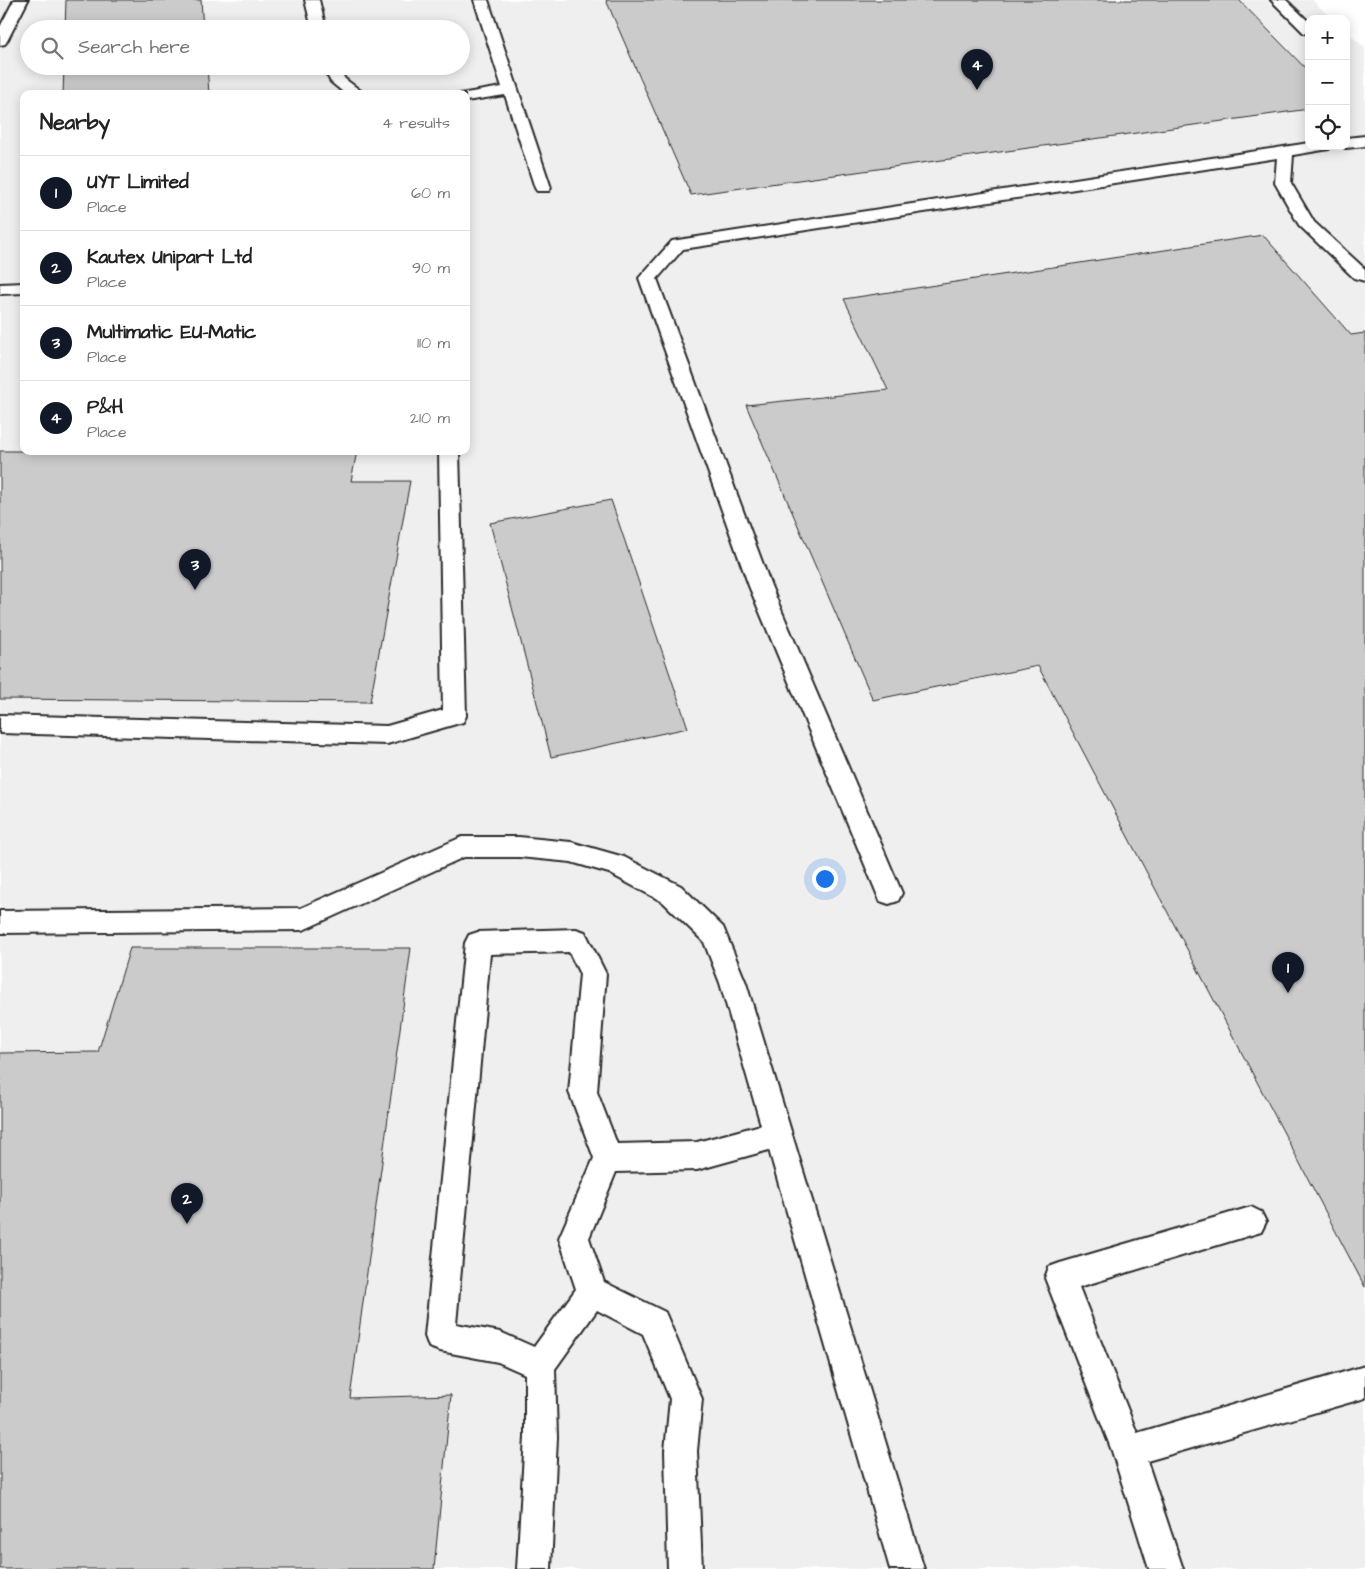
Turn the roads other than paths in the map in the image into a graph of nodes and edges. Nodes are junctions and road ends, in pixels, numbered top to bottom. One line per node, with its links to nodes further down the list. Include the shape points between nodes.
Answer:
1 (21, 0): 7 (lane)
2 (312, 0): 5 (lane)
3 (481, 0): 10 (lane)
4 (1278, 0): 6 (lane)
5 (317, 20)
6 (1305, 26)
7 (0, 41)
8 (332, 75): 9 (lane)
9 (348, 90)
10 (511, 90): 11 (lane); 16 (lane)
11 (470, 95)
12 (1365, 141): 13 (lane)
13 (1350, 143)
14 (1305, 148): 15 (lane)
15 (1285, 151): 17 (lane, via 1283,182 1307,225); 22 (lane, via 678,245 648,278 760,586)
16 (543, 188)
17 (1365, 276)
18 (0, 288): 19 (lane)
19 (20, 288)
20 (449, 455): 21 (lane, via 455,716 387,735)
21 (0, 724)
22 (888, 893)
23 (0, 922): 24 (lane, via 303,919 462,847 519,847 571,852 615,864 672,894 714,935 733,983)
24 (778, 1134): 25 (lane, via 697,1156); 33 (lane)
25 (608, 1158): 27 (lane, via 574,1238); 28 (lane, via 584,1092 593,974 576,940 478,943 440,1336 500,1347)
26 (1251, 1222): 30 (lane, via 1060,1278)
27 (592, 1292): 28 (lane); 32 (lane, via 654,1323 686,1399 681,1450)
28 (540, 1365): 31 (lane, via 541,1437)
29 (1365, 1382): 30 (lane)
30 (1128, 1452): 34 (lane)
31 (534, 1569)
32 (685, 1569)
33 (907, 1569)
34 (1166, 1569)

